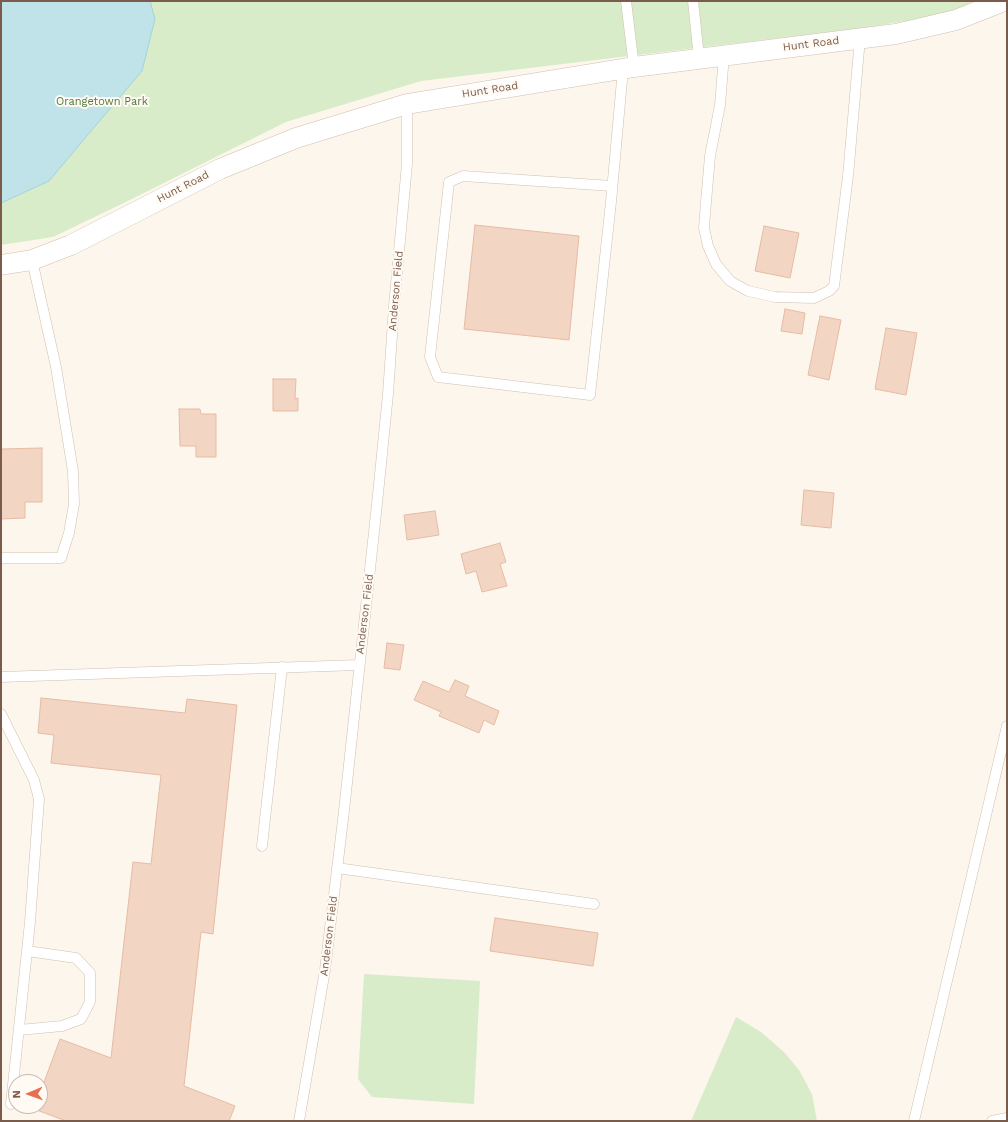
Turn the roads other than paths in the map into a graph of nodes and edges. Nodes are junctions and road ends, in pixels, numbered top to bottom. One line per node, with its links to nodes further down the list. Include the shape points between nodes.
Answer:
1 (626, 1): 7 (lane)
2 (693, 1): 6 (lane)
3 (1004, 1): 4 (street, Hunt Road, via 956,20 896,34)
4 (860, 38): 5 (street, Hunt Road); 5 (lane, via 848,176 834,286 814,298 776,297 748,291 730,281 716,264 708,246 704,228 706,202 710,156 720,105)
5 (724, 55): 6 (street, Hunt Road)
6 (700, 58): 7 (street, Hunt Road)
7 (628, 68): 8 (street, Hunt Road); 9 (lane)
8 (407, 104): 10 (street, Hunt Road, via 296,138 220,169 71,245); 13 (lane, Anderson Field, via 407,164 388,394)
9 (612, 186): 9 (lane, via 590,395 438,378 430,357 449,182 463,176)
10 (32, 260): 11 (street, Hunt Road); 12 (lane, via 56,367 73,471 74,504 61,558)
11 (1, 265)
12 (1, 558)
13 (359, 665): 14 (lane); 20 (lane, Anderson Field)
14 (282, 667): 15 (lane); 19 (lane)
15 (1, 677)
16 (1, 714): 22 (lane, via 34,780 39,799)
17 (1007, 726): 18 (lane)
18 (1003, 761): 27 (lane)
19 (262, 846)
20 (337, 868): 21 (lane); 26 (lane, Anderson Field, via 325,970)
21 (594, 904)
22 (27, 951): 23 (lane); 23 (lane, via 76,958 90,972 90,1002 81,1020 62,1026)
23 (19, 1030): 24 (lane)
24 (14, 1074)
25 (1007, 1118): 28 (lane)
26 (299, 1121)
27 (914, 1121)
28 (992, 1121)

